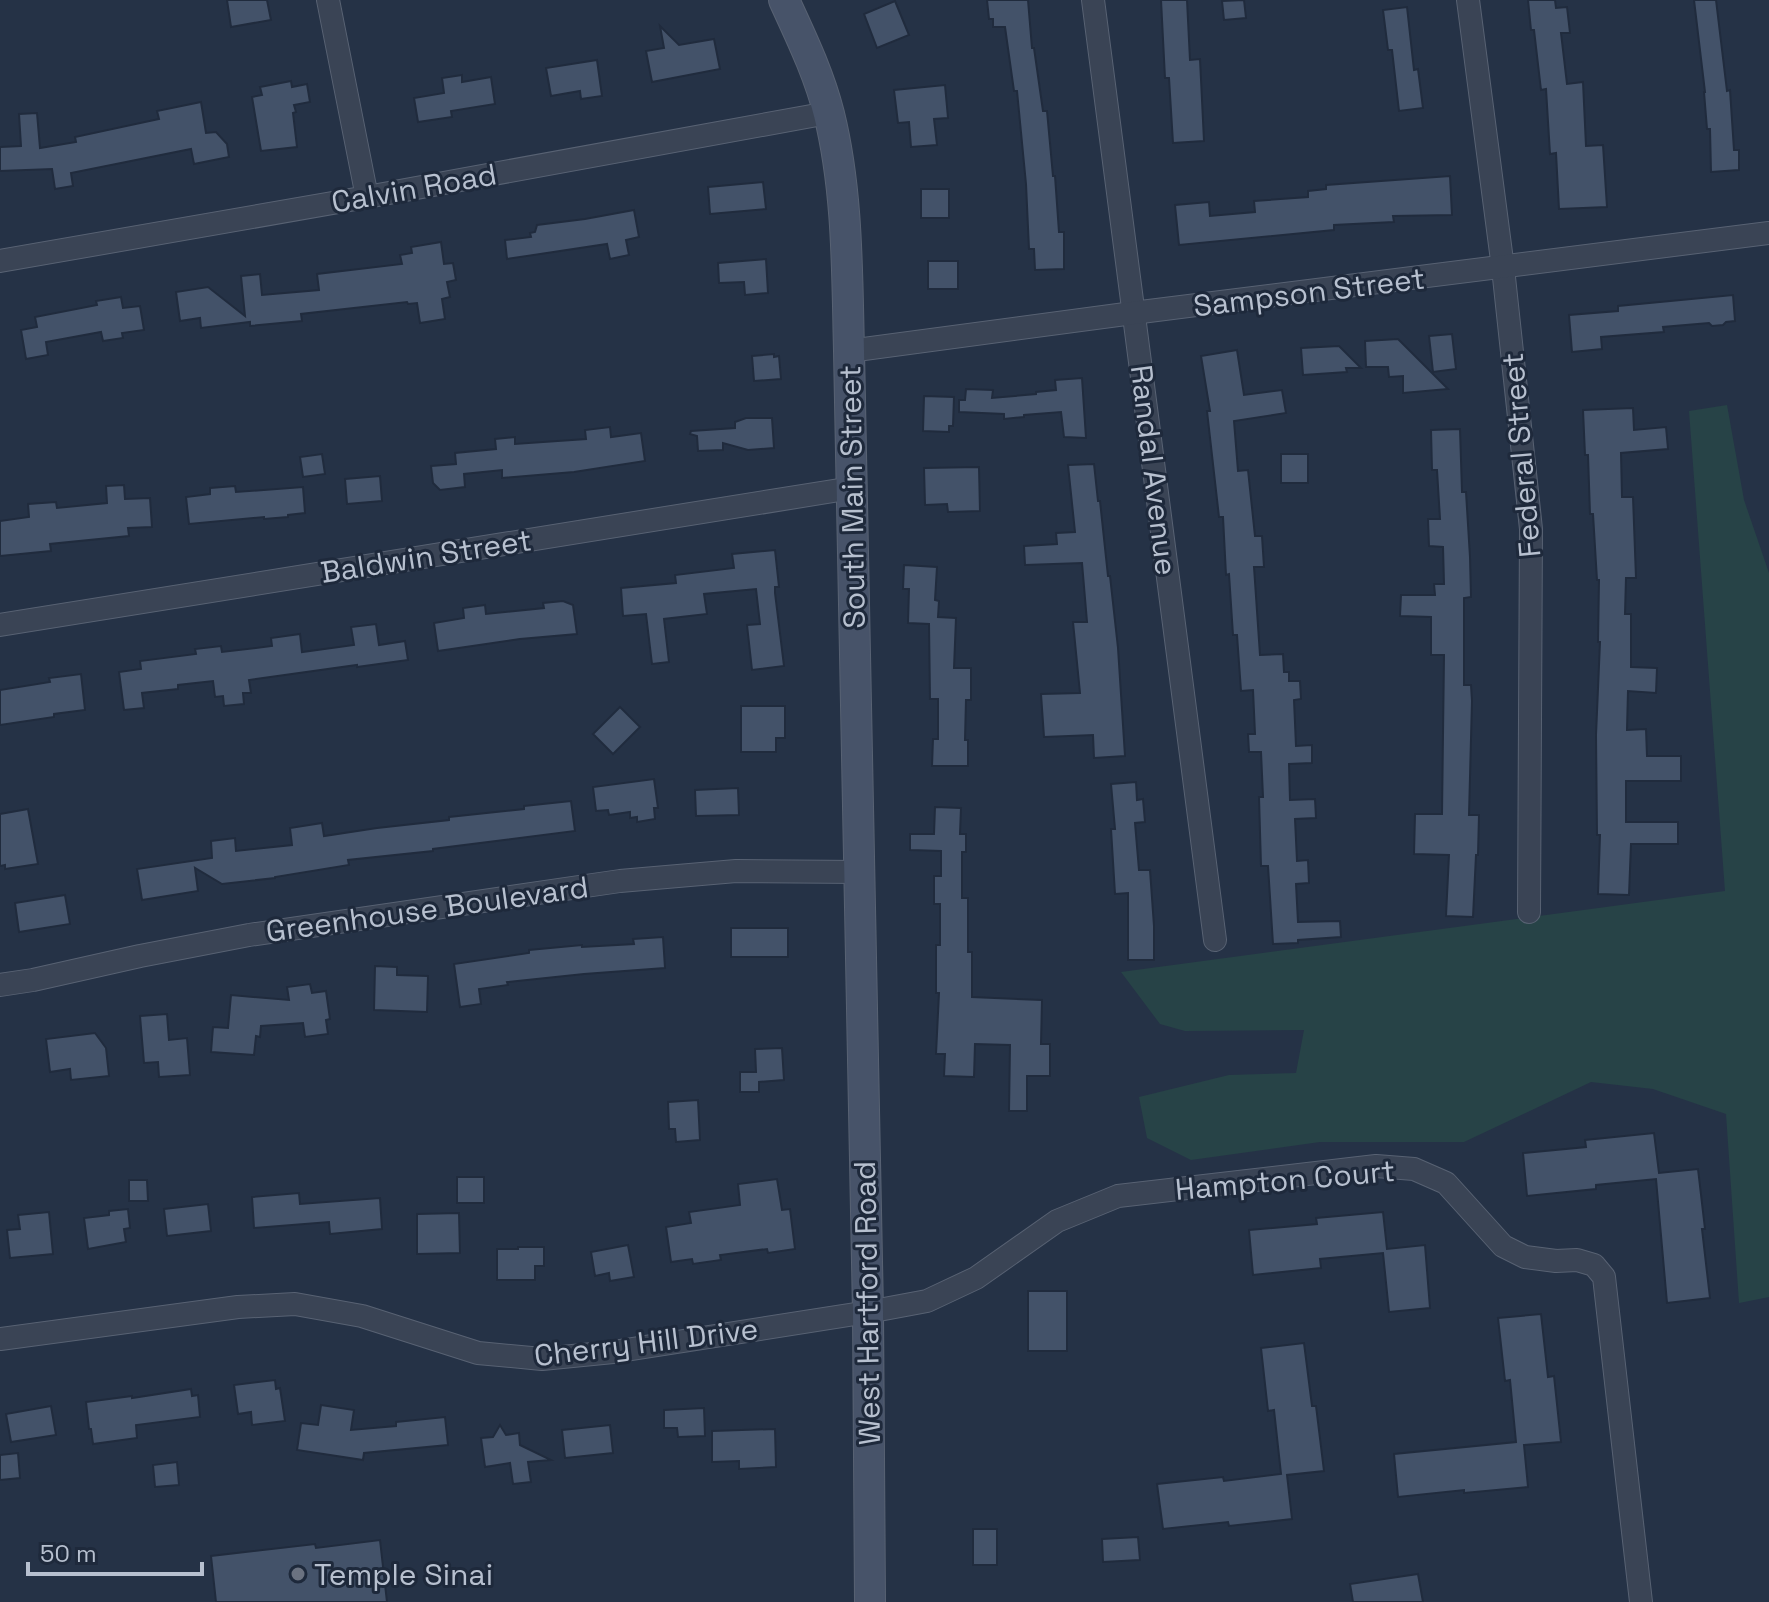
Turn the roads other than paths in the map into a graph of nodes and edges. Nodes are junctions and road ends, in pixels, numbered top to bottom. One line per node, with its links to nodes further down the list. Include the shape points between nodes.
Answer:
1 (328, 0): 6 (street)
2 (784, 0): 5 (street, South Main Street)
3 (1093, 0): 10 (street, Randal Avenue)
4 (1468, 0): 9 (street, Federal Street)
5 (828, 113): 6 (street, Calvin Road); 11 (street, South Main Street, via 844,208)
6 (367, 197): 8 (street, Calvin Road)
7 (1769, 233): 9 (street, Sampson Street)
8 (0, 261)
9 (1503, 268): 10 (street, Sampson Street); 15 (street, Federal Street, via 1531,529)
10 (1133, 313): 11 (street, Sampson Street); 16 (street, Randal Avenue)
11 (849, 351): 12 (street, South Main Street)
12 (852, 488): 13 (street, Baldwin Street); 14 (street, South Main Street)
13 (0, 625)
14 (859, 872): 17 (street, Greenhouse Boulevard, via 736,871 620,881 249,935); 18 (street, South Main Street)
15 (1529, 912)
16 (1215, 940)
17 (0, 985)
18 (862, 1004): 19 (street, West Hartford Road)
19 (868, 1312): 20 (street, Cherry Hill Drive, via 542,1359 478,1353 362,1316 295,1304); 21 (street, West Hartford Road); 22 (street, Hampton Court, via 927,1301 976,1278 1057,1221 1118,1196 1376,1166 1414,1169 1446,1183 1503,1246 1525,1257 1594,1265 1604,1277)
20 (0, 1339)
21 (870, 1602)
22 (1641, 1602)

